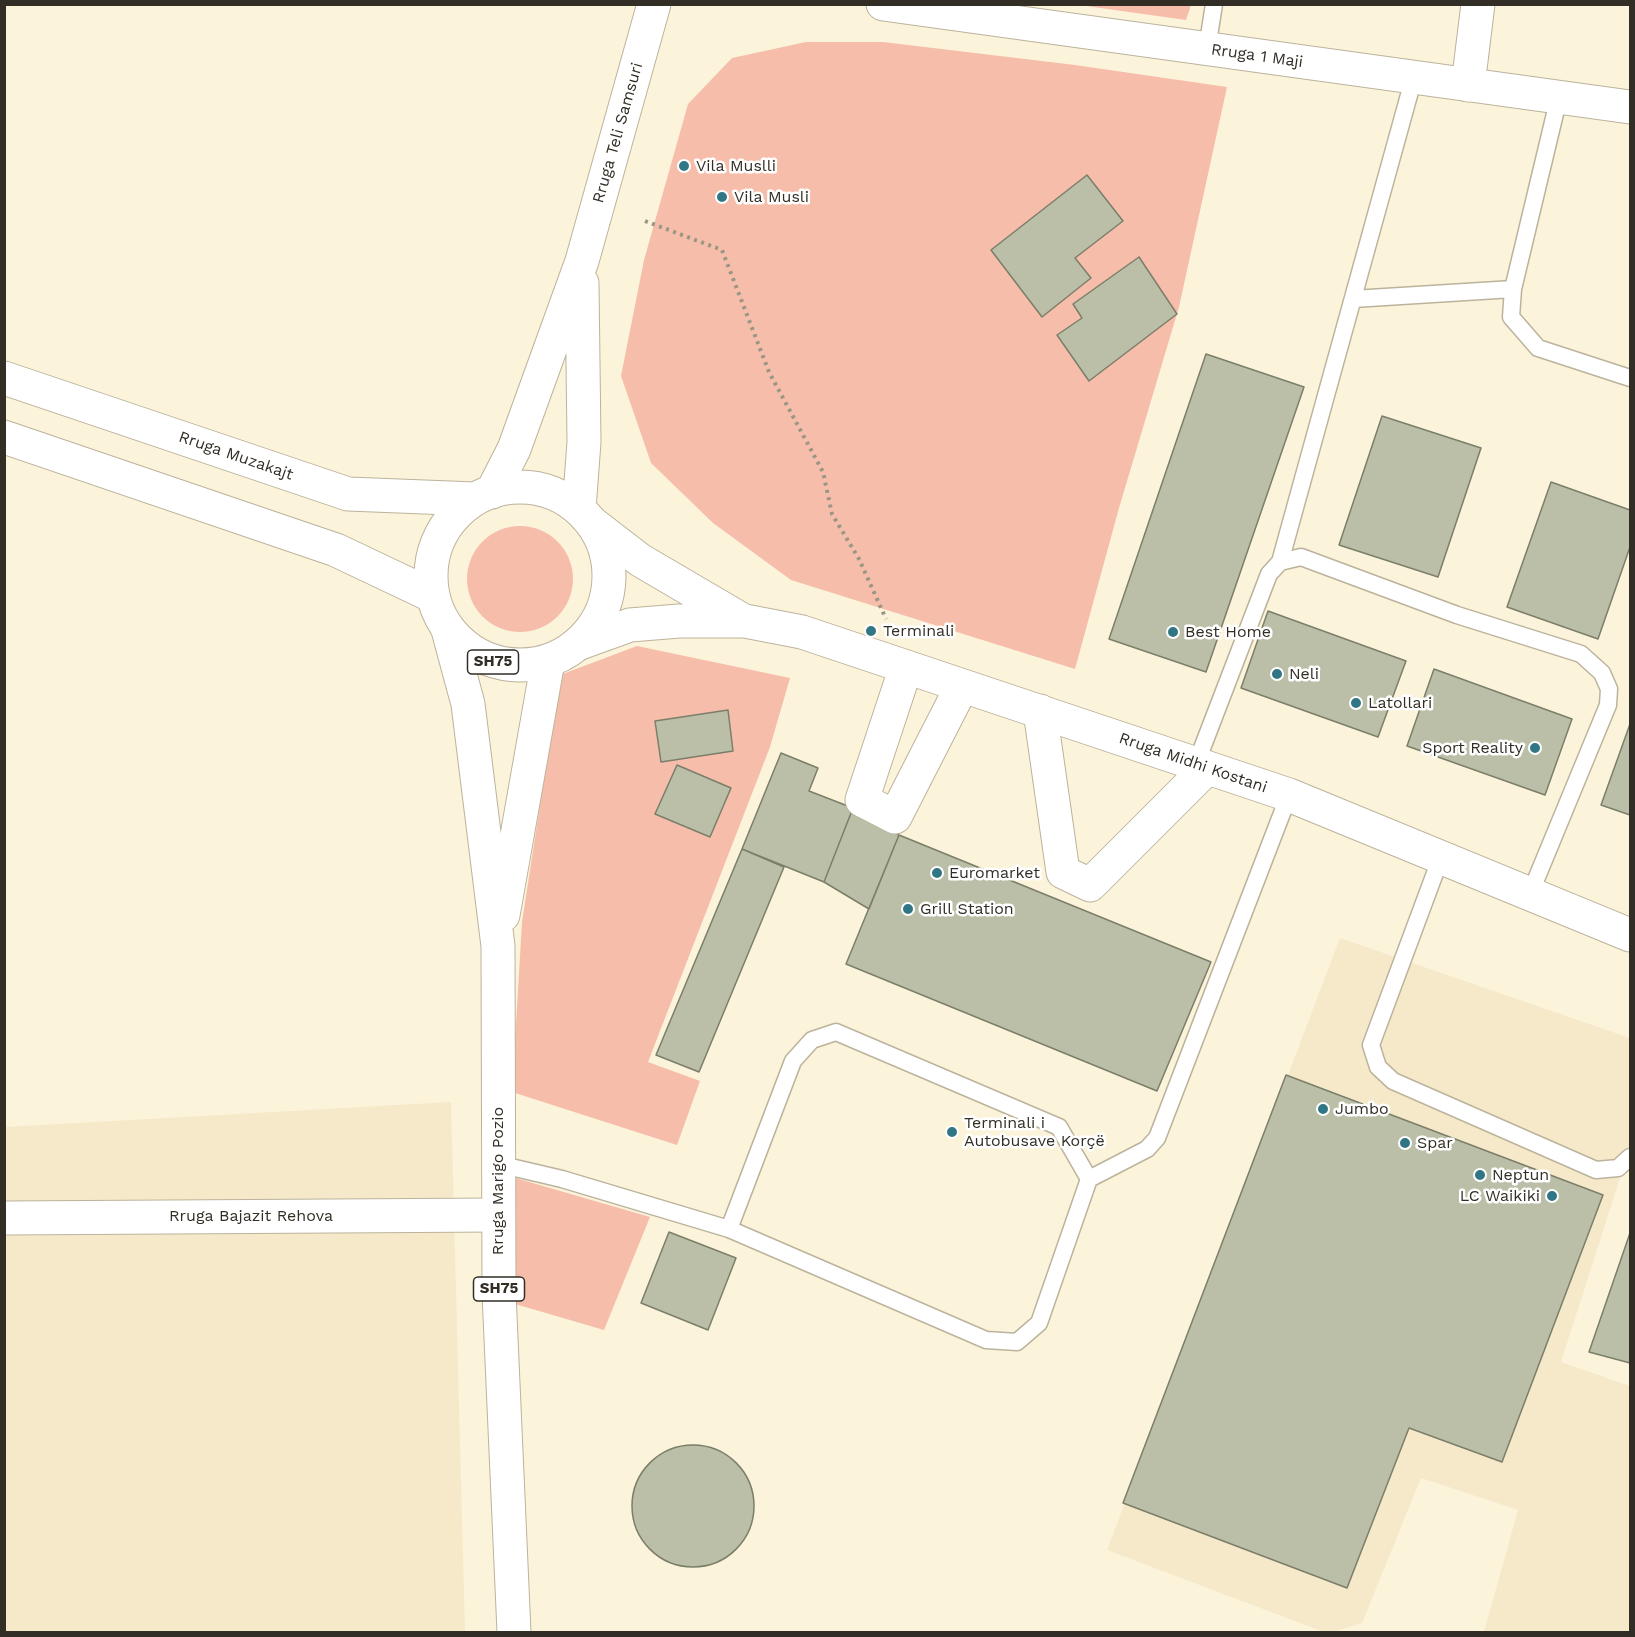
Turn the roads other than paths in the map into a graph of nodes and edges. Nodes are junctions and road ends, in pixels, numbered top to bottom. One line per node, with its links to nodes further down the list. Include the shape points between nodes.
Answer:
1 (654, 4): 10 (main road, Rruga Teli Samsuri)
2 (883, 4): 5 (main road, Rruga 1 Maji)
3 (1214, 4): 5 (lane)
4 (1478, 4): 7 (main road)
5 (1207, 50): 6 (main road, Rruga 1 Maji)
6 (1414, 77): 7 (main road, Rruga 1 Maji); 12 (lane)
7 (1468, 85): 8 (main road, Rruga 1 Maji)
8 (1559, 97): 9 (main road, Rruga 1 Maji); 11 (lane)
9 (1630, 107)
10 (582, 261): 16 (main road, Rruga Teli Samsuri, via 514,449); 17 (main road, Rruga Teli Samsuri)
11 (1513, 289): 12 (lane); 14 (lane, via 1510,317 1538,348)
12 (1353, 298): 18 (lane)
13 (4, 378): 16 (main road, Rruga Muzakajt, via 348,494)
14 (1630, 378)
15 (4, 437): 19 (main road, via 336,550)
16 (483, 495): 17 (main road, via 510,488 547,491); 19 (main road, SH75, via 447,525 438,541 430,578)
17 (586, 516): 20 (main road, Rruga Midhi Kostani, via 640,560); 22 (main road, SH75, via 602,539 610,576 602,612)
18 (1280, 562): 27 (lane, via 1269,574); 30 (lane, via 1301,556 1457,615 1581,654 1602,674 1609,689 1608,705)
19 (433, 596): 21 (main road, SH75)
20 (745, 621): 22 (main road, Rruga Midhi Kostani, via 630,625); 24 (main road, Rruga Midhi Kostani, via 802,632)
21 (448, 630): 23 (main road, SH75, via 460,644 493,662 530,665); 32 (main road, Rruga Marigo Pozio / SH75, via 468,704)
22 (580, 643): 23 (main road, SH75)
23 (548, 661): 32 (main road, Rruga Marigo Pozio / SH75)
24 (906, 667): 25 (main road, Rruga Midhi Kostani); 25 (main road, via 862,800 895,817)
25 (962, 686): 26 (main road, Rruga Midhi Kostani)
26 (1040, 711): 27 (main road, Rruga Midhi Kostani); 27 (main road, via 1063,872 1089,885)
27 (1202, 766): 28 (main road, Rruga Midhi Kostani)
28 (1288, 795): 29 (main road, Rruga Midhi Kostani); 35 (lane, via 1156,1138 1147,1149)
29 (1441, 857): 30 (main road, Rruga Midhi Kostani); 33 (lane, via 1371,1046 1378,1067 1393,1081 1596,1170 1618,1167)
30 (1530, 894): 31 (main road, Rruga Midhi Kostani)
31 (1630, 935)
32 (498, 946): 34 (main road, Rruga Marigo Pozio / SH75)
33 (1630, 1157)
34 (498, 1164): 36 (main road, Rruga Marigo Pozio / SH75); 38 (lane)
35 (1089, 1179): 38 (lane, via 1039,1323 1017,1342 986,1340); 38 (lane, via 1059,1127 836,1032 812,1040 793,1061)
36 (498, 1215): 37 (main road, Rruga Bajazit Rehova); 39 (main road, Rruga Marigo Pozio / SH75)
37 (4, 1218)
38 (729, 1229)
39 (514, 1632)

